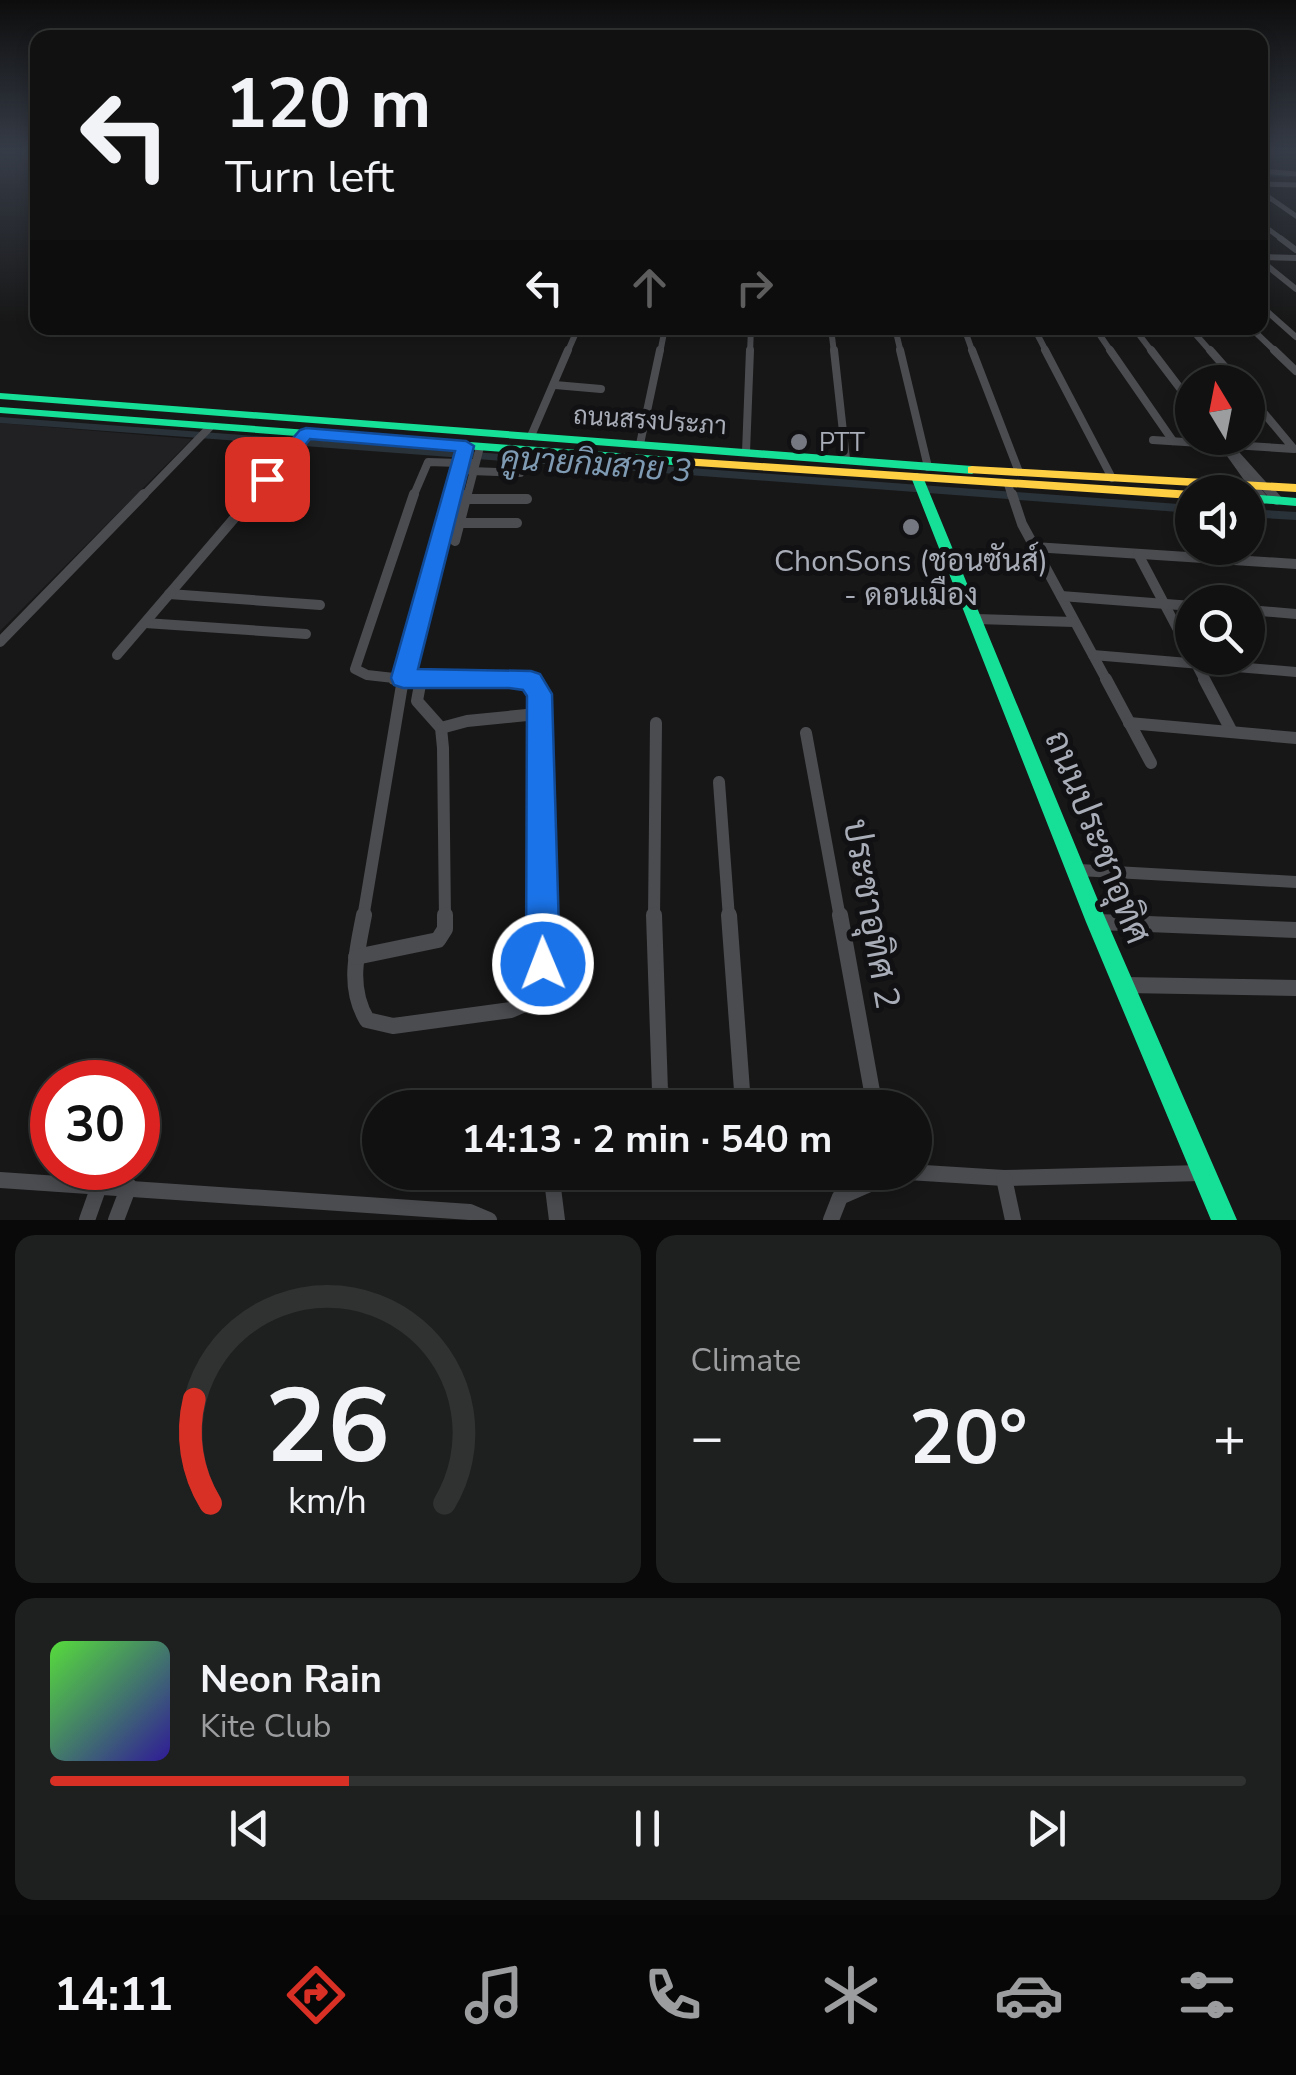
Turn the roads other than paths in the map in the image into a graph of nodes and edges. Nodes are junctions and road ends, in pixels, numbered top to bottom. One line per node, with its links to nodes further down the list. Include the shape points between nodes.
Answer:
1 (1268, 229): 2 (street)
2 (1296, 250)
3 (1268, 258): 4 (street)
4 (1296, 258)
5 (1268, 265): 6 (street)
6 (1296, 290)
7 (1268, 312): 19 (street)
8 (575, 335): 25 (street)
9 (663, 335): 35 (street)
10 (751, 335): 37 (street)
11 (832, 335): 39 (street)
12 (896, 335): 42 (street)
13 (966, 335): 44 (street)
14 (1038, 335): 41 (street)
15 (1100, 335): 34 (street)
16 (1139, 335): 24 (street)
17 (1196, 335): 22 (street)
18 (1258, 335): 20 (street)
19 (1296, 338)
20 (1281, 357): 21 (street); 23 (street)
21 (1296, 358)
22 (1223, 365)
23 (1296, 372)
24 (1175, 382)
25 (555, 385): 26 (street); 32 (street)
26 (601, 389)
27 (0, 396): 32 (main road, ถนนสรงประภา)
28 (0, 410): 30 (main road, ถนนสรงประภา)
29 (1265, 413): 36 (street, via 1294,449)
30 (205, 432): 31 (main road, ถนนสรงประภา); 70 (street)
31 (306, 434): 38 (main road, ถนนสรงประภา); 58 (street)
32 (531, 436): 35 (main road, ถนนสรงประภา)
33 (1153, 440): 34 (street)
34 (1173, 441)
35 (640, 444): 37 (main road, ถนนสรงประภา)
36 (1265, 446)
37 (746, 452): 39 (main road, ถนนสรงประภา)
38 (469, 457): 40 (street); 42 (main road, ถนนสรงประภา); 49 (street); 77 (street); 77 (street, via 423,467 355,661 360,674)
39 (846, 460): 42 (main road, ถนนสรงประภา)
40 (520, 473)
41 (1112, 478): 43 (main road, ถนนสรงประภา); 44 (main road, ถนนสรงประภา)
42 (922, 481): 44 (main road, ถนนสรงประภา); 65 (main road, ถนนประชาอุทิศ)
43 (1175, 485)
44 (1013, 487): 47 (main road, ถนนสรงประภา); 55 (street)
45 (1296, 488): 46 (main road, ถนนสรงประภา)
46 (1265, 493)
47 (1175, 494)
48 (1265, 495): 51 (main road, ถนนสรงประภา)
49 (466, 498): 50 (street); 52 (street)
50 (528, 498)
51 (1296, 502)
52 (459, 523): 53 (street); 54 (street)
53 (517, 523)
54 (455, 541)
55 (1034, 547): 56 (street); 59 (street)
56 (1138, 554): 57 (street); 60 (street)
57 (1296, 564)
58 (169, 594): 61 (street); 67 (street)
59 (1061, 596): 60 (street); 66 (street)
60 (1163, 604): 62 (street); 68 (street)
61 (320, 605)
62 (1175, 605)
63 (1265, 611): 64 (street)
64 (1296, 614)
65 (976, 619): 66 (street); 88 (main road, ถนนประชาอุทิศ)
66 (1073, 619): 72 (street)
67 (144, 623): 69 (street); 71 (street)
68 (1175, 626)
69 (306, 634)
70 (0, 642)
71 (117, 655)
72 (1093, 655): 73 (street); 81 (street)
73 (1175, 662)
74 (1265, 670): 75 (street)
75 (1296, 672)
76 (1201, 675): 83 (street)
77 (403, 678): 78 (street); 92 (street)
78 (421, 679): 79 (street, via 531,681 539,694); 82 (street, via 418,701)
79 (538, 714): 82 (street); 92 (street, via 544,986 534,1000 511,1010 393,1026 367,1020 355,1000)
80 (656, 723): 95 (street)
81 (1129, 723): 83 (street); 86 (street)
82 (441, 728): 92 (street, via 444,930 438,940)
83 (1232, 732): 85 (street)
84 (806, 733): 97 (street, ประชาอุทิศ 2)
85 (1296, 738)
86 (1150, 763)
87 (719, 782): 96 (street)
88 (1080, 870): 89 (street); 90 (main road, ถนนประชาอุทิศ)
89 (1296, 882)
90 (1097, 922): 91 (street); 93 (main road, ถนนประชาอุทิศ)
91 (1296, 930)
92 (356, 957)
93 (1126, 985): 94 (street); 98 (main road, ถนนประชาอุทิศ)
94 (1296, 988)
95 (660, 1090)
96 (742, 1090)
97 (872, 1090)
98 (1205, 1173): 100 (street); 114 (main road, ถนนประชาอุทิศ)
99 (932, 1174): 100 (street)
100 (1004, 1178): 113 (street)
101 (0, 1180): 102 (street)
102 (30, 1182)
103 (98, 1190): 108 (street)
104 (127, 1190): 109 (street)
105 (160, 1190): 110 (street, via 470,1212)
106 (554, 1190): 111 (street)
107 (852, 1190): 112 (street, via 831,1209)
108 (87, 1220)
109 (116, 1220)
110 (489, 1220)
111 (557, 1220)
112 (832, 1220)
113 (1014, 1220)
114 (1224, 1220)

